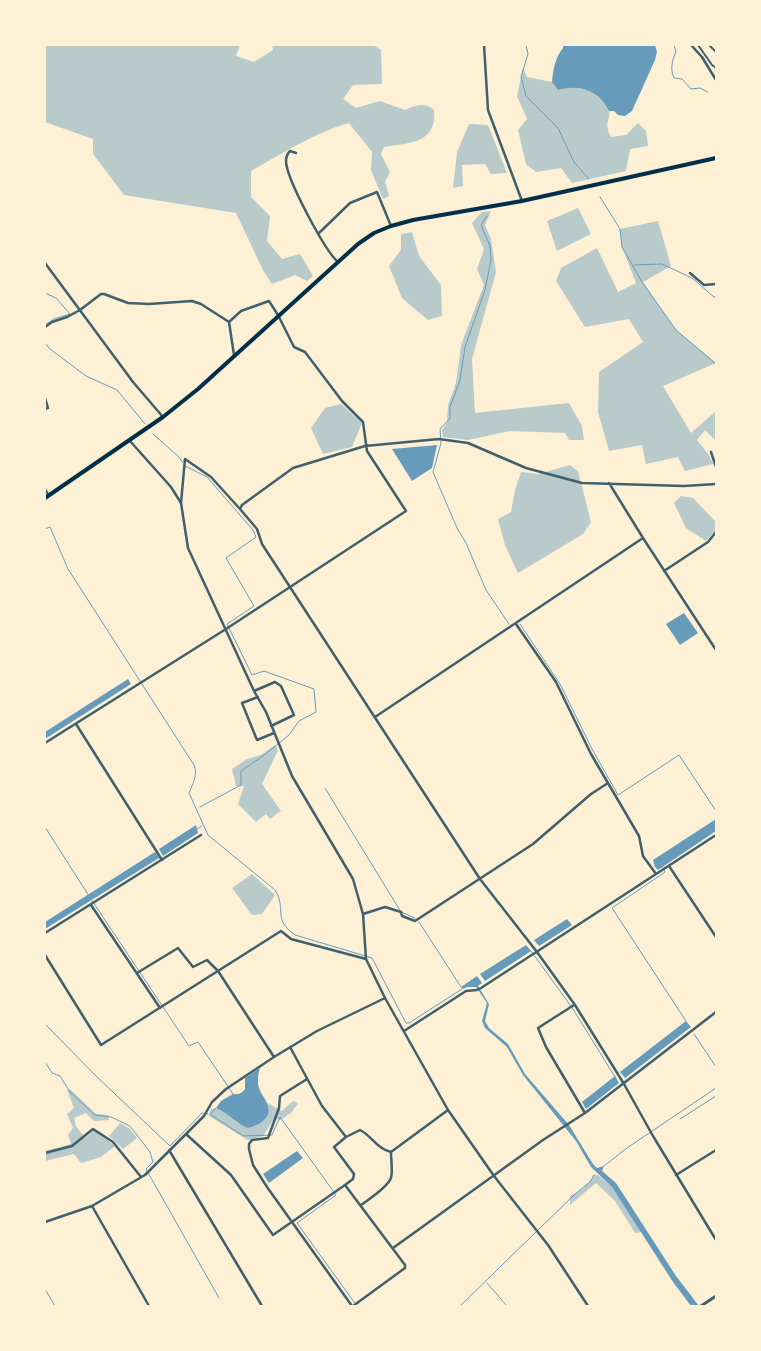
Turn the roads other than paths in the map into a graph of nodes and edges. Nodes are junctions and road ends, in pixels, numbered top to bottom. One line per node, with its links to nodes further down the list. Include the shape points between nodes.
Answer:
1 (484, 45): 11 (street, via 488,110)
2 (691, 45): 8 (street)
3 (709, 45): 5 (street)
4 (699, 46): 7 (street)
5 (715, 50)
6 (716, 59): 7 (street)
7 (716, 68)
8 (716, 80)
9 (296, 153): 13 (street, via 290,151 286,155 286,163 300,201)
10 (716, 158): 11 (main road)
11 (522, 201): 12 (main road)
12 (391, 226): 13 (street, via 377,192 350,203); 14 (main road, via 366,239)
13 (318, 234): 14 (street)
14 (338, 262): 19 (main road)
15 (45, 263): 18 (street)
16 (690, 272): 17 (street, via 704,285)
17 (716, 284)
18 (80, 310): 20 (street, via 101,294 128,303 192,301); 21 (street); 25 (street)
19 (278, 316): 20 (street, via 268,301 241,311); 22 (main road); 27 (street, via 294,347 305,352 342,401 363,422)
20 (228, 322): 22 (street)
21 (45, 327)
22 (234, 354): 25 (main road)
23 (45, 398): 24 (street, via 48,408)
24 (45, 409)
25 (163, 417): 26 (main road)
26 (130, 440): 33 (main road); 34 (street)
27 (365, 446): 30 (street, via 439,439 468,443 536,471 582,483); 35 (street, via 293,468); 39 (street, via 406,512)
28 (711, 452): 29 (street)
29 (716, 467)
30 (609, 483): 31 (street); 37 (street)
31 (716, 484)
32 (45, 489): 33 (street)
33 (47, 497)
34 (181, 503): 35 (street, via 186,459 211,477); 41 (street, via 188,548)
35 (240, 509): 39 (street, via 257,529 262,544)
36 (716, 532): 38 (street, via 708,542)
37 (643, 538): 38 (street); 40 (street)
38 (664, 571): 42 (street)
39 (290, 588): 41 (street); 45 (street)
40 (516, 624): 45 (street); 50 (street, via 556,682)
41 (226, 629): 43 (street); 46 (street)
42 (716, 650)
43 (254, 691): 44 (street); 47 (street, via 275,682 281,686 294,715)
44 (258, 696): 47 (street); 48 (street, via 242,703 257,740)
45 (375, 717): 56 (street)
46 (76, 724): 49 (street); 53 (street)
47 (271, 726): 48 (street)
48 (274, 733): 58 (street, via 292,776 353,878)
49 (45, 743)
50 (608, 783): 55 (street, via 639,836 643,856); 56 (street, via 534,844)
51 (201, 835): 53 (street)
52 (716, 835): 54 (street)
53 (162, 860): 57 (street)
54 (669, 866): 55 (street); 60 (street)
55 (656, 874): 61 (street)
56 (480, 879): 58 (street, via 415,921 385,907); 61 (street)
57 (91, 905): 59 (street); 65 (street)
58 (363, 914): 63 (street)
59 (45, 933)
60 (716, 938)
61 (537, 952): 67 (street); 70 (street, via 481,988 466,991)
62 (45, 955): 68 (street, via 101,1045)
63 (366, 959): 64 (street, via 291,939 281,931); 66 (street)
64 (218, 971): 65 (street, via 207,960 193,967 178,948); 68 (street); 72 (street)
65 (137, 973): 68 (street)
66 (385, 998): 70 (street); 71 (street)
67 (575, 1005): 74 (street); 76 (street, via 538,1028)
68 (160, 1008)
69 (716, 1012): 74 (street)
70 (404, 1031): 75 (street)
71 (290, 1047): 72 (street); 73 (street)
72 (274, 1057): 77 (street, via 227,1088)
73 (307, 1079): 78 (street, via 322,1106); 90 (street, via 280,1096 268,1138 252,1140 249,1144 253,1165)
74 (624, 1084): 76 (street); 83 (street)
75 (448, 1110): 81 (street); 84 (street)
76 (585, 1113): 84 (street)
77 (186, 1134): 79 (street); 90 (street, via 231,1175 273,1236)
78 (346, 1137): 81 (street, via 364,1131 376,1145); 86 (street, via 334,1147 354,1174 354,1179)
79 (169, 1150): 85 (street); 96 (street)
80 (716, 1150): 83 (street)
81 (392, 1152): 87 (street, via 390,1180)
82 (45, 1153): 85 (street, via 72,1146 94,1129 113,1142)
83 (676, 1175): 91 (street)
84 (494, 1176): 92 (street); 97 (street, via 540,1234)
85 (140, 1177): 88 (street)
86 (346, 1185): 87 (street); 90 (street)
87 (360, 1205): 92 (street)
88 (92, 1206): 89 (street); 95 (street)
89 (45, 1222)
90 (292, 1222): 94 (street)
91 (716, 1240)
92 (393, 1248): 94 (street, via 405,1268)
93 (716, 1296): 98 (street)
94 (354, 1305)
95 (149, 1306)
96 (262, 1306)
97 (588, 1306)
98 (701, 1306)

